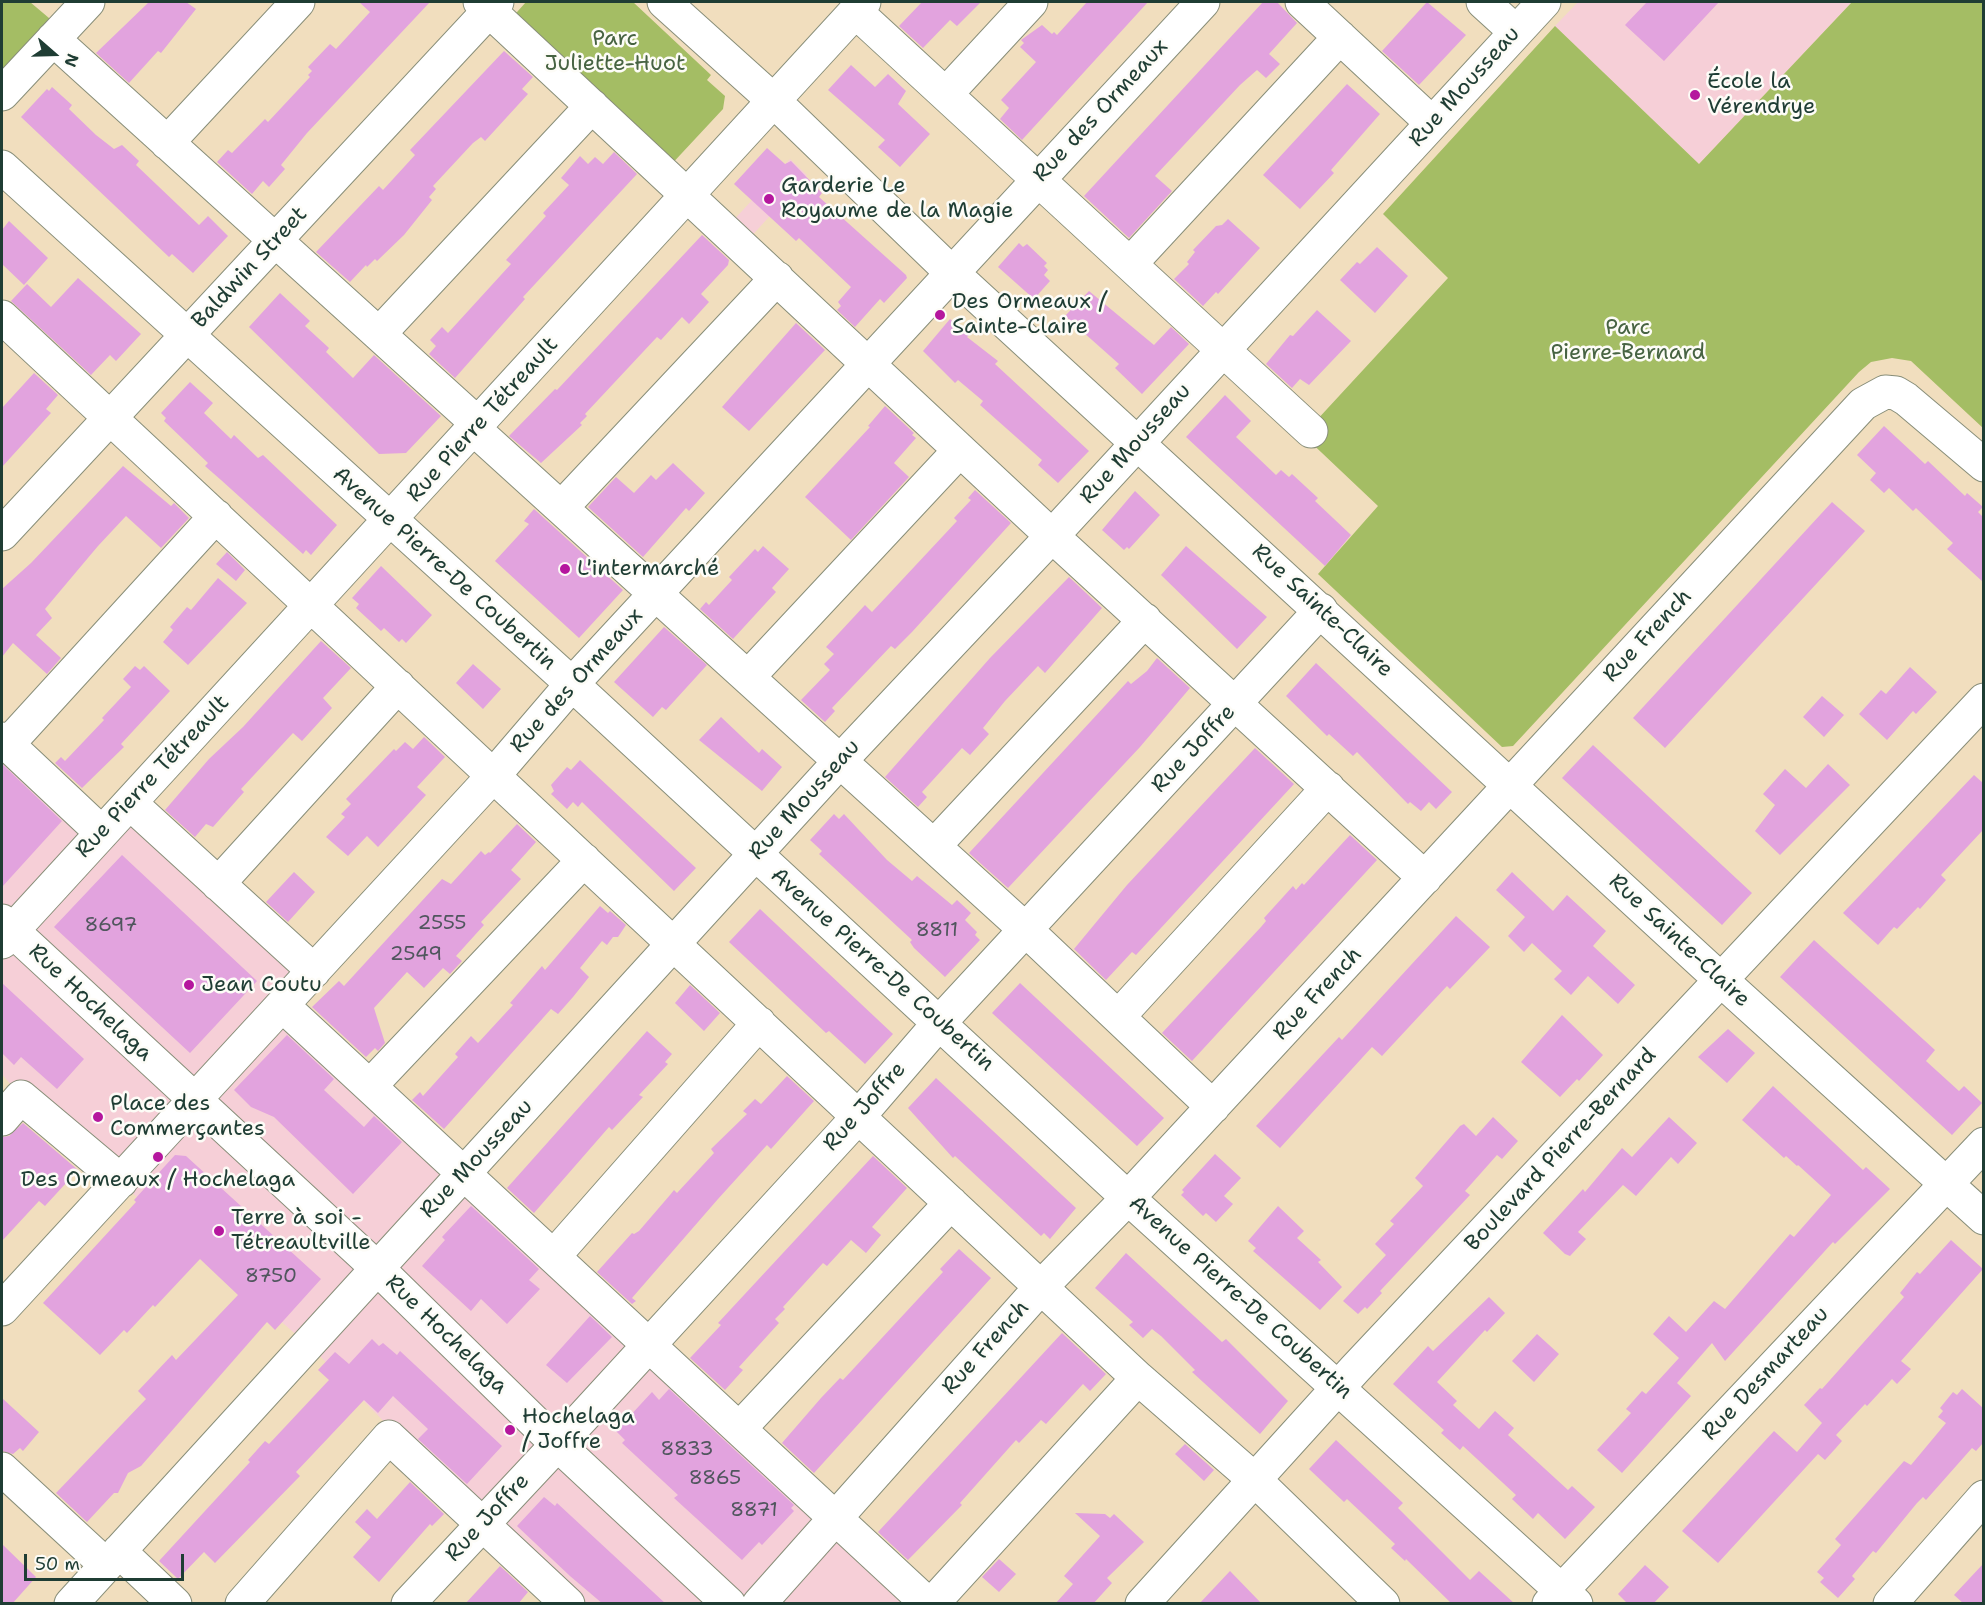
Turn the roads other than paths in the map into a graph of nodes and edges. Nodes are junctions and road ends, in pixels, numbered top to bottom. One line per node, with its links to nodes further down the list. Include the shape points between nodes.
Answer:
1 (88, 2): 13 (street)
2 (298, 2): 19 (street)
3 (664, 2): 16 (street, Rue Sainte-Claire)
4 (1031, 2): 15 (street)
5 (1203, 2): 21 (street, Rue des Ormeaux)
6 (1302, 2): 12 (street)
7 (1483, 2): 11 (street)
8 (1544, 2): 11 (street, Rue Mousseau)
9 (489, 4): 17 (street); 23 (street, Baldwin Street)
10 (860, 6): 15 (street); 16 (street, Rue Pierre Tétreault)
11 (1516, 32): 18 (street, Rue Mousseau)
12 (1340, 37): 18 (street); 24 (street)
13 (53, 39): 14 (street); 19 (street)
14 (2, 94)
15 (946, 94): 21 (street)
16 (774, 101): 22 (street, Rue Pierre Tétreault); 25 (street, Rue Sainte-Claire)
17 (592, 106): 22 (street); 28 (street)
18 (1432, 123): 30 (street, Rue Mousseau)
19 (167, 143): 23 (street)
20 (2, 166): 29 (street, Avenue Pierre-De Coubertin)
21 (1038, 178): 24 (street); 25 (street, Rue des Ormeaux)
22 (688, 196): 26 (street); 33 (street, Rue Pierre Tétreault)
23 (275, 241): 28 (street); 29 (street, Baldwin Street)
24 (1130, 264): 30 (street)
25 (951, 272): 31 (street, Rue des Ormeaux); 35 (street, Rue Sainte-Claire)
26 (777, 278): 31 (street); 38 (street)
27 (4, 323): 32 (street)
28 (379, 334): 33 (street)
29 (187, 336): 32 (street, Baldwin Street); 40 (street, Avenue Pierre-De Coubertin)
30 (1223, 349): 34 (street); 35 (street, Rue Mousseau)
31 (868, 363): 36 (street); 43 (street, Rue des Ormeaux)
32 (111, 417): 39 (street); 41 (street, Baldwin Street)
33 (476, 427): 38 (street); 40 (street, Rue Pierre Tétreault)
34 (1311, 431)
35 (1137, 441): 42 (street, Rue Mousseau); 45 (street, Rue Sainte-Claire)
36 (960, 450): 42 (street); 47 (street)
37 (1983, 465): 55 (street, Rue French, via 1896,393 1885,392 1863,404)
38 (562, 507): 43 (street)
39 (216, 516): 44 (street); 52 (street)
40 (390, 521): 44 (street, Rue Pierre Tétreault); 48 (street, Avenue Pierre-De Coubertin)
41 (2, 534)
42 (1052, 536): 46 (street); 53 (street, Rue Mousseau)
43 (657, 592): 47 (street); 48 (street, Rue des Ormeaux)
44 (312, 605): 49 (street); 57 (street, Rue Pierre Tétreault)
45 (1321, 610): 51 (street, Rue Joffre); 55 (street, Rue Sainte-Claire)
46 (1145, 620): 51 (street); 59 (street)
47 (749, 676): 53 (street)
48 (572, 684): 54 (street, Rue des Ormeaux); 60 (street, Avenue Pierre-De Coubertin)
49 (399, 686): 54 (street); 63 (street)
50 (1983, 700): 68 (street, Boulevard Pierre-Bernard)
51 (1236, 704): 56 (street); 64 (street, Rue Joffre)
52 (4, 742): 58 (street)
53 (841, 760): 59 (street); 60 (street, Rue Mousseau)
54 (494, 775): 61 (street); 67 (street, Rue des Ormeaux)
55 (1511, 784): 62 (street, Rue French); 68 (street, Rue Sainte-Claire)
56 (1328, 788): 62 (street); 70 (street)
57 (130, 803): 58 (street, Rue Pierre Tétreault); 63 (street)
58 (102, 833): 65 (street, Rue Pierre Tétreault)
59 (934, 846): 64 (street)
60 (755, 855): 66 (street, Rue Mousseau); 71 (street, Avenue Pierre-De Coubertin)
61 (584, 860): 66 (street); 73 (street)
62 (1425, 878): 75 (street, Rue French)
63 (218, 884): 67 (street)
64 (1026, 930): 70 (street); 71 (street, Rue Joffre)
65 (5, 931): 74 (street, Rue Hochelaga)
66 (675, 945): 72 (street); 79 (street, Rue Mousseau)
67 (314, 971): 69 (street, Rue des Ormeaux)
68 (1720, 979): 81 (street, Rue Sainte-Claire); 91 (street, Boulevard Pierre-Bernard)
69 (283, 1006): 73 (street); 74 (street, Rue des Ormeaux)
70 (1118, 1017): 75 (street)
71 (940, 1022): 76 (street, Rue Joffre); 82 (street, Avenue Pierre-De Coubertin)
72 (759, 1023): 76 (street); 85 (street)
73 (370, 1086): 79 (street)
74 (196, 1100): 80 (street, Rue des Ormeaux); 86 (street, Rue Hochelaga)
75 (1213, 1107): 82 (street, Rue French)
76 (859, 1116): 83 (street); 89 (street, Rue Joffre)
77 (2, 1119): 80 (street, via 21,1097)
78 (1983, 1144): 81 (street, Rue Desmarteau)
79 (464, 1173): 85 (street); 86 (street, Rue Mousseau)
80 (121, 1181): 88 (street, Rue des Ormeaux)
81 (1946, 1184): 84 (street, Rue Sainte-Claire); 101 (street, Rue Desmarteau)
82 (1128, 1198): 87 (street, Rue French); 91 (street, Avenue Pierre-De Coubertin)
83 (951, 1203): 87 (street); 92 (street)
84 (1983, 1218)
85 (554, 1256): 89 (street)
86 (377, 1268): 93 (street, Rue Hochelaga); 99 (street, Rue Mousseau)
87 (1041, 1287): 90 (street); 97 (street, Rue French)
88 (2, 1309)
89 (648, 1345): 92 (street); 93 (street, Rue Joffre)
90 (1138, 1378): 95 (street); 109 (street)
91 (1339, 1387): 95 (street, Boulevard Pierre-Bernard); 101 (street, Avenue Pierre-De Coubertin)
92 (740, 1428): 97 (street)
93 (558, 1444): 98 (street, Rue Joffre); 107 (street, Rue Hochelaga)
94 (2, 1469): 99 (street)
95 (1255, 1480): 100 (street); 110 (street, Boulevard Pierre-Bernard)
96 (1983, 1497): 111 (street)
97 (835, 1518): 108 (street, Rue French); 109 (street)
98 (483, 1523): 104 (street, via 389,1437); 105 (street, Rue Joffre); 106 (street)
99 (112, 1558): 102 (street, Rue Mousseau); 103 (street)
100 (1365, 1598)
101 (1562, 1599)
102 (71, 1604)
103 (175, 1604)
104 (243, 1604)
105 (408, 1604)
106 (568, 1604)
107 (729, 1604)
108 (759, 1604)
109 (930, 1604)
110 (1142, 1604)
111 (1890, 1604)

